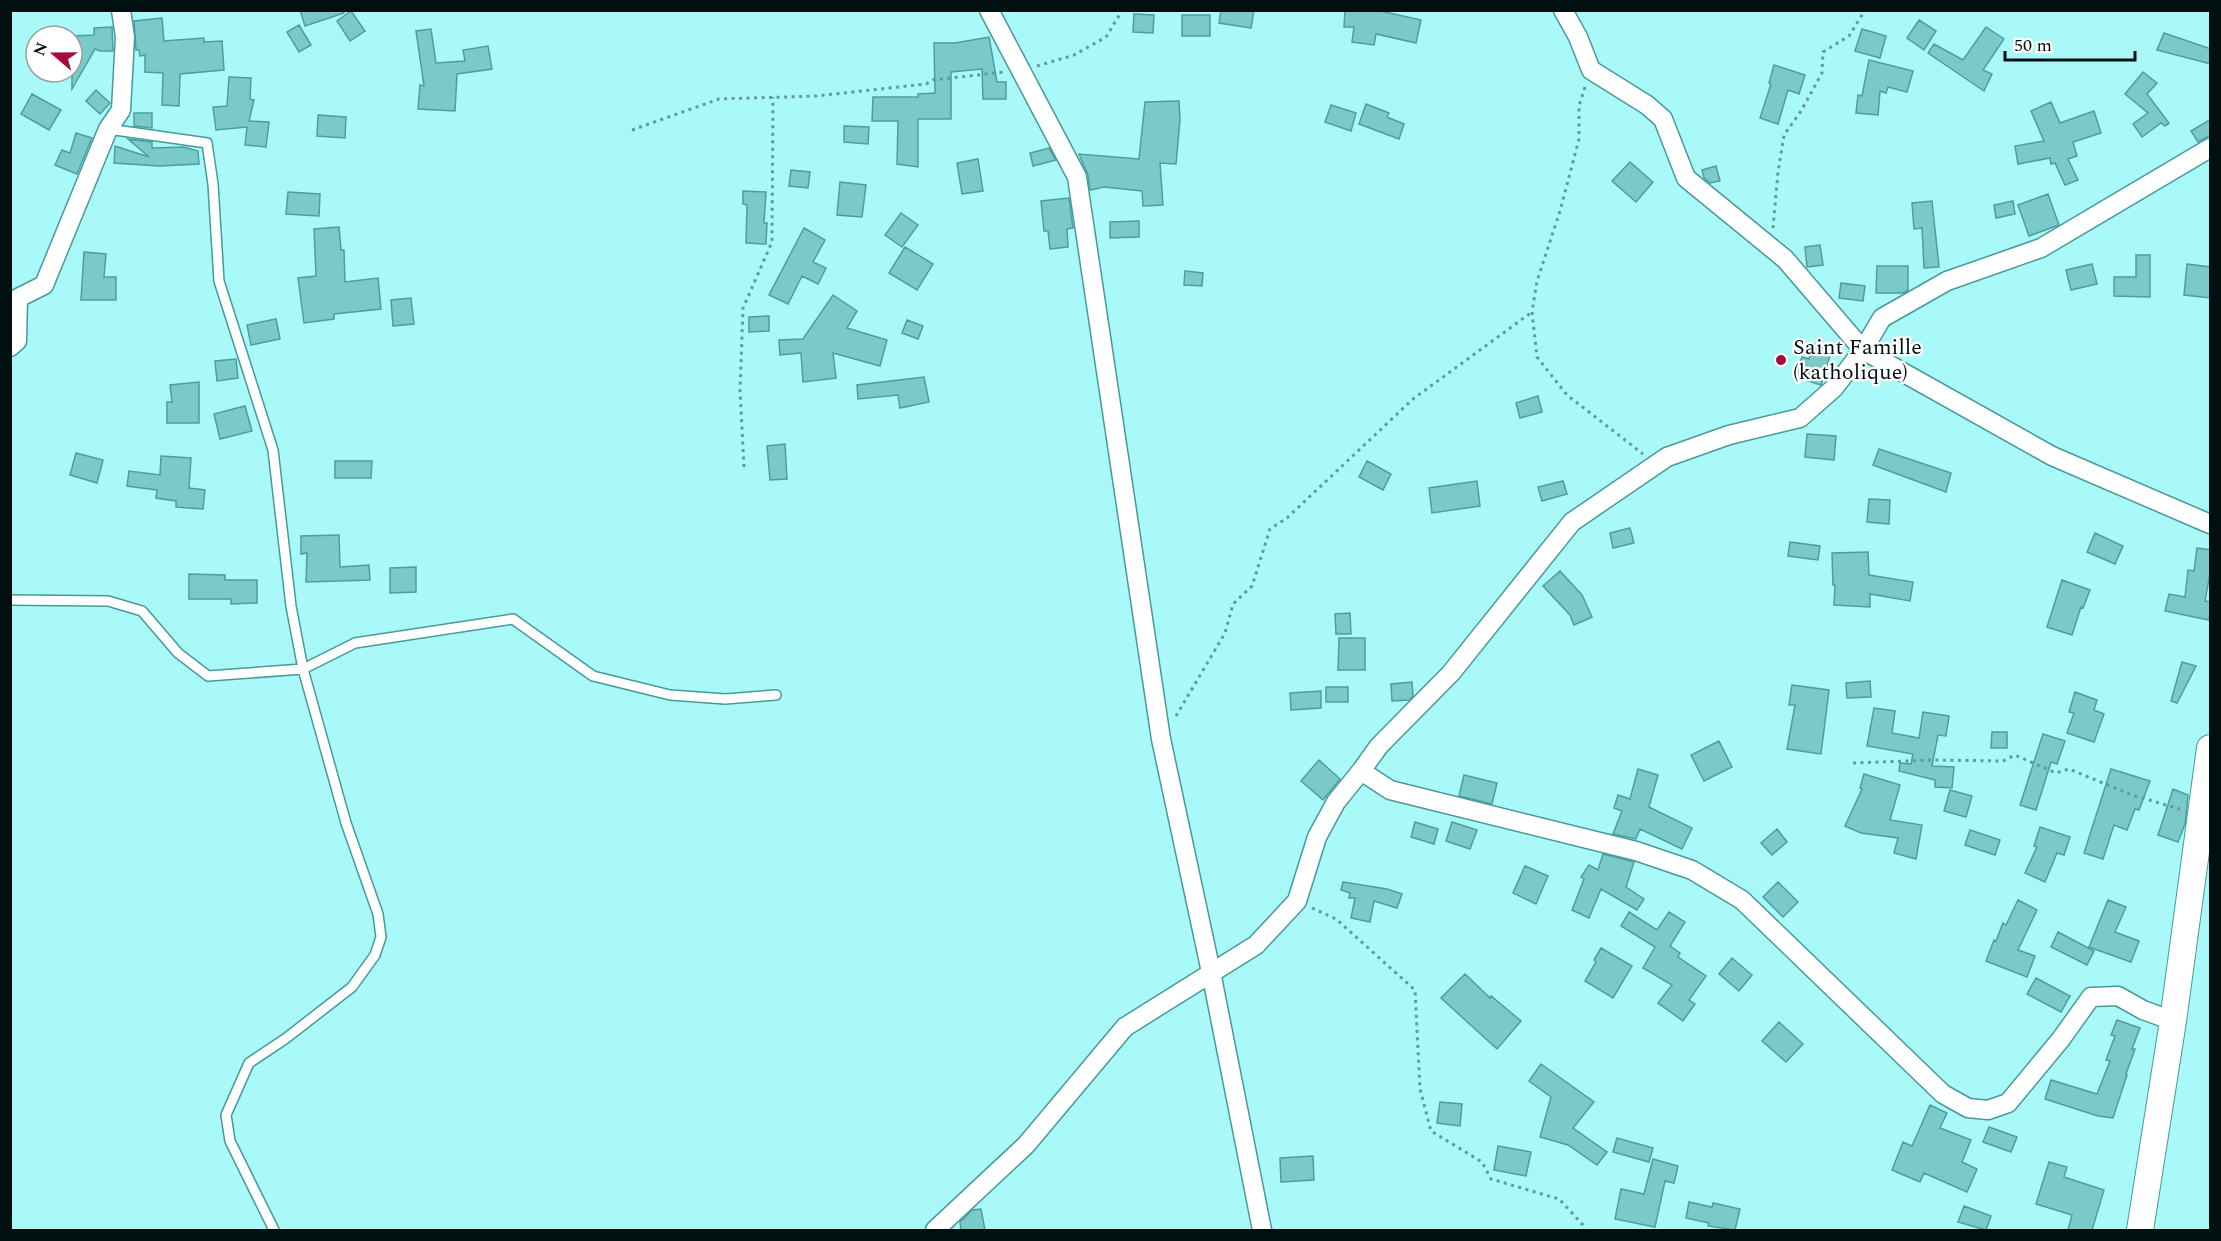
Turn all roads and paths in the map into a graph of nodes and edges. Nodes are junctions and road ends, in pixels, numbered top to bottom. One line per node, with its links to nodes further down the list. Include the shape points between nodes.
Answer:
1 (121, 10): 9 (street, via 125,36 121,110)
2 (990, 10): 7 (street)
3 (1119, 10): 7 (path, via 1106,37 1074,55)
4 (1563, 10): 6 (street)
5 (1865, 10): 12 (path, via 1849,36 1823,52 1822,73 1784,135)
6 (1591, 70): 12 (street, via 1663,119 1686,178); 13 (path, via 1579,106 1579,139)
7 (1021, 71): 8 (path, via 933,80 904,87); 22 (street, via 1077,177)
8 (773, 97): 10 (path, via 719,99); 17 (path, via 772,242 743,308 740,391)
9 (108, 129): 14 (street, via 44,285 18,298 17,341); 20 (lane, via 207,143 219,281 273,450 291,606)
10 (632, 130)
11 (2211, 148): 15 (street, via 2041,248 1947,281 1882,318)
12 (1772, 248): 15 (street)
13 (1532, 312): 16 (path, via 1537,357 1567,395); 22 (path, via 1413,399 1287,518 1270,529 1252,586 1233,604 1225,633)
14 (10, 347)
15 (1863, 350): 16 (street, via 1834,388 1800,418 1729,435); 18 (street, via 2052,456)
16 (1656, 464): 25 (street, via 1572,522 1451,673 1379,746)
17 (744, 467)
18 (2211, 525)
19 (10, 600): 20 (lane, via 108,601 142,611 178,653 208,676)
20 (303, 669): 21 (lane, via 355,643 513,619 593,676 670,695 725,699); 30 (lane, via 346,823 378,914 381,938 375,955 352,987 249,1063 226,1115 230,1141)
21 (776, 695)
22 (1161, 739): 28 (street)
23 (2211, 748): 26 (street)
24 (1853, 763): 26 (path, via 2003,761 2015,755 2056,773 2069,769 2132,795)
25 (1361, 771): 27 (street, via 1336,802 1317,837); 29 (street, via 1390,790 1636,851 1692,870 1743,900 1943,1094 1968,1108 1988,1110 2008,1103 2091,997 2118,996)
26 (2202, 815): 29 (street)
27 (1297, 901): 28 (street, via 1256,945); 33 (path, via 1336,919 1415,990 1420,1089 1431,1131 1482,1162 1491,1179 1559,1199)
28 (1211, 972): 31 (street, via 1125,1027 1026,1145); 32 (street)
29 (2174, 1021): 34 (street)
30 (274, 1230)
31 (935, 1230)
32 (1262, 1230)
33 (1584, 1230)
34 (2140, 1230)

